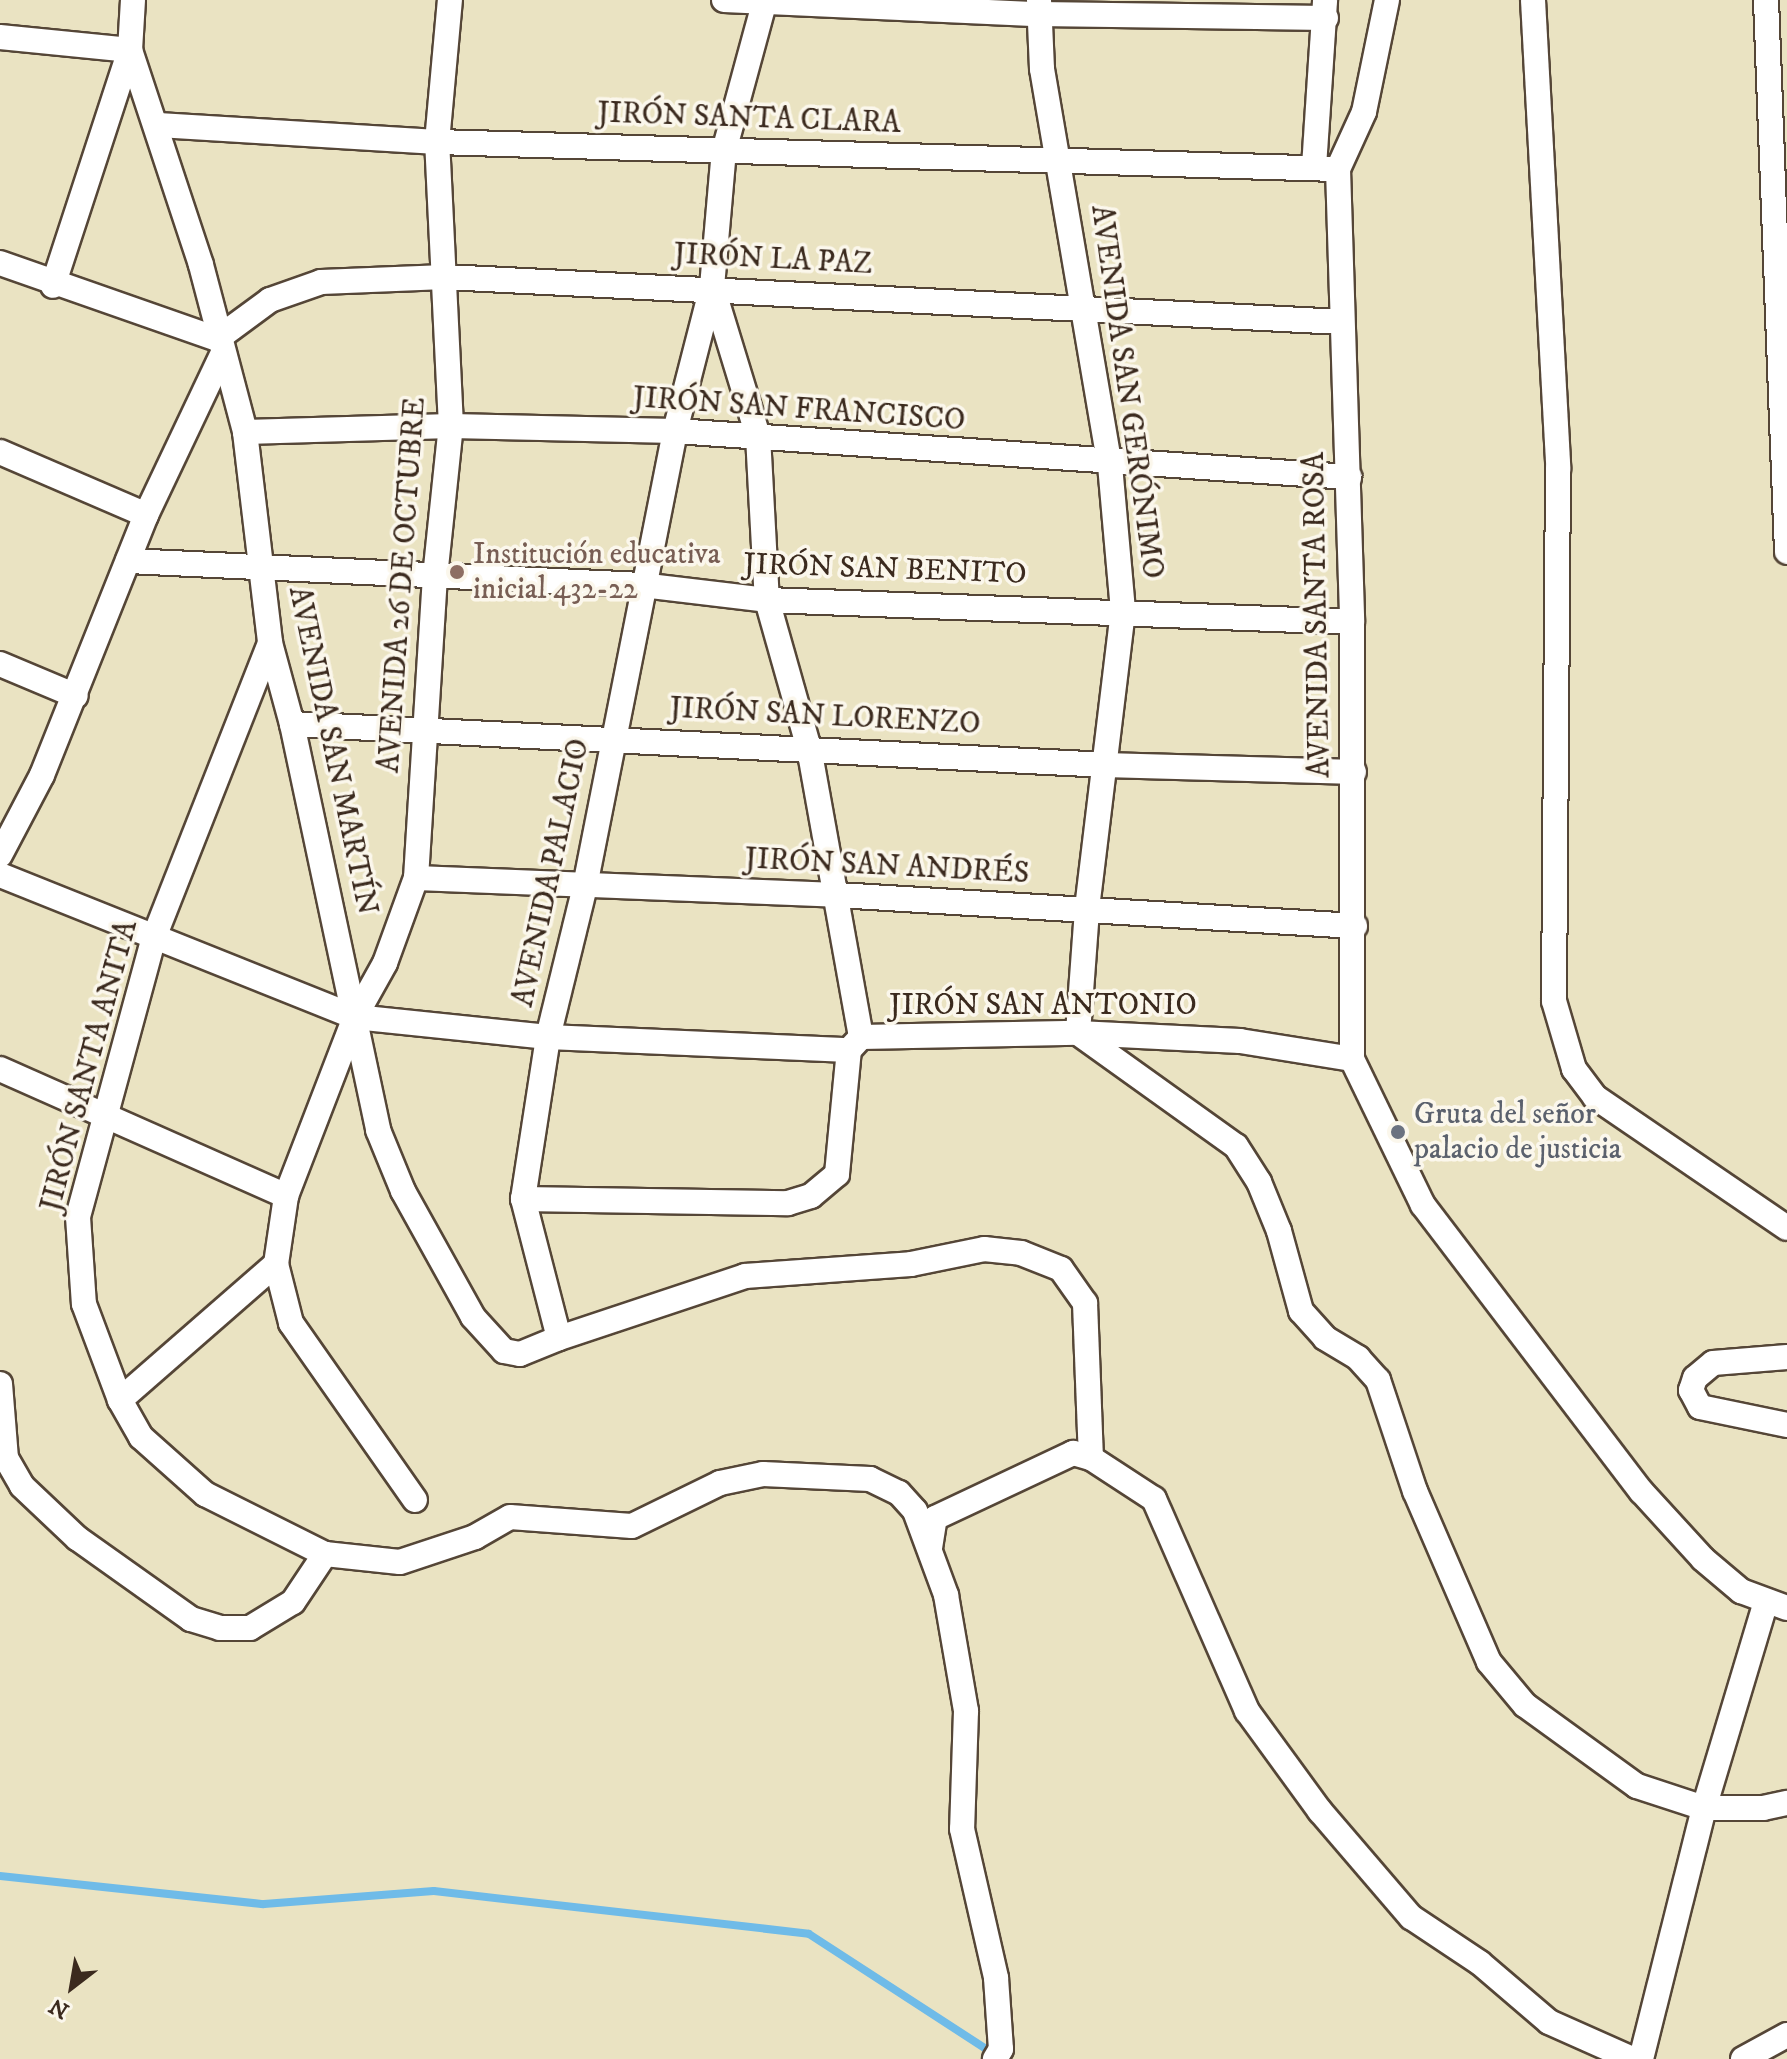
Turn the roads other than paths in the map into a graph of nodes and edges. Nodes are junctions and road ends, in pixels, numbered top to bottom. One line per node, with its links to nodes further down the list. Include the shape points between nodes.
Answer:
1 (133, 0): 11 (street, AVENIDA SAN MARTÍN)
2 (450, 0): 13 (street, AVENIDA 26 DE OCTUBRE)
3 (724, 0): 7 (street)
4 (1387, 0): 16 (street, via 1364,112)
5 (1533, 0): 66 (street, via 1558,468 1554,1001 1574,1069 1595,1097)
6 (1766, 0): 32 (street)
7 (765, 1): 8 (street); 14 (street, AVENIDA PALACIO)
8 (1038, 7): 9 (street); 15 (street, AVENIDA SAN GERÓNIMO, via 1042,69)
9 (1326, 9): 16 (street, AVENIDA SANTA ROSA)
10 (0, 37): 11 (street)
11 (130, 50): 12 (street, AVENIDA SAN MARTÍN); 19 (street)
12 (158, 125): 13 (street, JIRÓN SANTA CLARA); 23 (street, AVENIDA SAN MARTÍN, via 201,265)
13 (437, 142): 14 (street, JIRÓN SANTA CLARA); 18 (street, AVENIDA 26 DE OCTUBRE)
14 (724, 151): 15 (street, JIRÓN SANTA CLARA); 20 (street, AVENIDA PALACIO)
15 (1061, 158): 16 (street, JIRÓN SANTA CLARA); 21 (street, AVENIDA SAN GERÓNIMO)
16 (1326, 168): 22 (street, AVENIDA SANTA ROSA)
17 (0, 263): 19 (street)
18 (445, 277): 20 (street, JIRÓN LA PAZ); 23 (street, JIRÓN LA PAZ, via 321,282 270,300); 24 (street, AVENIDA 26 DE OCTUBRE)
19 (53, 286): 23 (street)
20 (712, 287): 21 (street, JIRÓN LA PAZ); 25 (street, AVENIDA PALACIO); 27 (street)
21 (1086, 311): 22 (street, JIRÓN LA PAZ); 29 (street, AVENIDA SAN GERÓNIMO)
22 (1342, 322): 30 (street, AVENIDA SANTA ROSA)
23 (219, 347): 26 (street, AVENIDA SAN MARTÍN); 31 (street)
24 (451, 426): 25 (street, JIRÓN SAN FRANCISCO); 26 (street, JIRÓN SAN FRANCISCO); 35 (street, AVENIDA 26 DE OCTUBRE)
25 (675, 431): 27 (street, JIRÓN SAN FRANCISCO); 36 (street, AVENIDA PALACIO)
26 (245, 432): 34 (street, AVENIDA SAN MARTÍN)
27 (758, 436): 29 (street, JIRÓN SAN FRANCISCO); 37 (street)
28 (0, 452): 31 (street)
29 (1110, 465): 30 (street, JIRÓN SAN FRANCISCO); 38 (street, AVENIDA SAN GERÓNIMO)
30 (1349, 477): 39 (street, AVENIDA SANTA ROSA)
31 (146, 515): 33 (street)
32 (1787, 552)
33 (128, 561): 34 (street, JIRÓN SAN BENITO); 42 (street)
34 (262, 570): 35 (street, JIRÓN SAN BENITO); 40 (street, AVENIDA SAN MARTÍN)
35 (435, 577): 36 (street, JIRÓN SAN BENITO); 44 (street, AVENIDA 26 DE OCTUBRE)
36 (642, 585): 37 (street, JIRÓN SAN BENITO); 45 (street, AVENIDA PALACIO)
37 (767, 600): 38 (street, JIRÓN SAN BENITO); 46 (street)
38 (1123, 611): 39 (street, JIRÓN SAN BENITO); 47 (street, AVENIDA SAN GERÓNIMO)
39 (1352, 622): 48 (street, AVENIDA SANTA ROSA)
40 (270, 643): 43 (street, AVENIDA SAN MARTÍN); 56 (street, JIRÓN SANTA ANITA)
41 (0, 664): 42 (street)
42 (76, 696): 49 (street)
43 (292, 724): 44 (street, JIRÓN SAN LORENZO); 57 (street, AVENIDA SAN MARTÍN)
44 (424, 728): 45 (street, JIRÓN SAN LORENZO); 51 (street, AVENIDA 26 DE OCTUBRE)
45 (614, 739): 46 (street, JIRÓN SAN LORENZO); 52 (street, AVENIDA PALACIO)
46 (809, 748): 47 (street, JIRÓN SAN LORENZO); 53 (street)
47 (1107, 765): 48 (street, JIRÓN SAN LORENZO); 54 (street, AVENIDA SAN GERÓNIMO)
48 (1354, 772): 55 (street, AVENIDA SANTA ROSA)
49 (0, 855)
50 (0, 875): 56 (street, JIRÓN SAN ANTONIO)
51 (416, 878): 52 (street, JIRÓN SAN ANDRÉS); 57 (street, AVENIDA 26 DE OCTUBRE, via 385,963)
52 (585, 886): 53 (street, JIRÓN SAN ANDRÉS); 59 (street, AVENIDA PALACIO)
53 (837, 895): 54 (street, JIRÓN SAN ANDRÉS); 60 (street)
54 (1087, 910): 55 (street, JIRÓN SAN ANDRÉS); 58 (street, AVENIDA SAN GERÓNIMO)
55 (1355, 926): 61 (street, AVENIDA SANTA ROSA)
56 (154, 937): 57 (street, JIRÓN SAN ANTONIO); 63 (street, JIRÓN SANTA ANITA)
57 (355, 1017): 59 (street, JIRÓN SAN ANTONIO); 64 (street); 68 (street, via 378,1130 403,1191 473,1317 504,1351 520,1354)
58 (1078, 1033): 60 (street, JIRÓN SAN ANTONIO); 61 (street, JIRÓN SAN ANTONIO, via 1240,1041); 79 (street, via 1236,1146 1274,1219 1301,1311 1325,1338 1358,1358 1378,1380 1415,1491 1489,1662 1525,1705 1637,1786)
59 (548, 1037): 60 (street, JIRÓN SAN ANTONIO); 65 (street, AVENIDA PALACIO)
60 (855, 1044): 65 (street, via 837,1174 811,1196 788,1203)
61 (1352, 1059): 77 (street, via 1398,1161 1447,1239 1641,1491 1703,1559 1741,1591)
62 (0, 1069): 63 (street)
63 (105, 1113): 64 (street); 71 (street, JIRÓN SANTA ANITA, via 78,1217 84,1304)
64 (286, 1196): 67 (street)
65 (523, 1199): 68 (street, AVENIDA PALACIO)
66 (1787, 1228)
67 (276, 1264): 71 (street); 74 (street, via 291,1323)
68 (559, 1338): 73 (street, via 745,1276 911,1264 984,1249 1021,1253 1061,1269 1085,1303)
69 (1787, 1357): 72 (street, via 1713,1363 1695,1378 1691,1390 1700,1407)
70 (0, 1384): 76 (street, via 6,1458 22,1486 77,1538 191,1619 220,1628 250,1628 293,1602)
71 (120, 1400): 76 (street, JIRÓN SANTA ANITA, via 141,1437 205,1494)
72 (1787, 1425)
73 (1091, 1458): 75 (street, via 1073,1453 935,1518); 82 (street, via 1154,1499 1247,1711 1320,1811 1411,1917 1480,1963 1549,2022)
74 (415, 1500)
75 (930, 1551): 76 (street, via 915,1511 885,1486 828,1474 763,1474 720,1483 632,1526 510,1517 475,1537 400,1562); 81 (street, via 946,1595 966,1711 962,1829 996,1978)
76 (325, 1554)
77 (1777, 1604): 79 (street)
78 (1787, 1803): 79 (street)
79 (1704, 1808): 83 (street)
80 (1787, 2035): 84 (street)
81 (998, 2054)
82 (1632, 2059)
83 (1641, 2059)
84 (1743, 2059)

